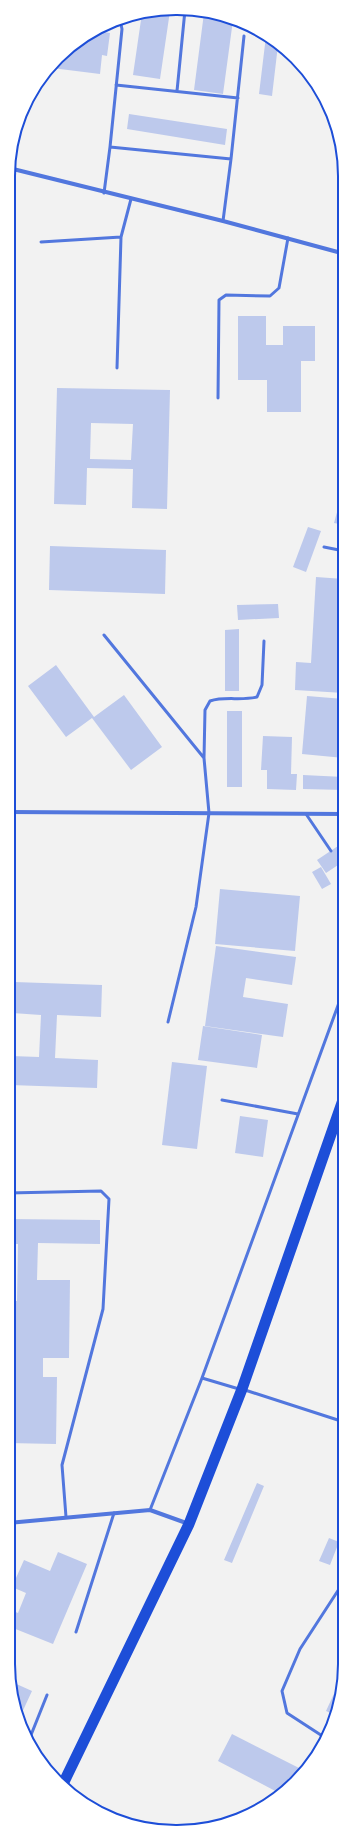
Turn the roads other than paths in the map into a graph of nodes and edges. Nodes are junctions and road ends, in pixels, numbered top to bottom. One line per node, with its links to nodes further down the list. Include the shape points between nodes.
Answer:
1 (185, 15): 5 (lane)
2 (121, 25): 4 (lane)
3 (244, 36): 6 (lane)
4 (116, 85): 5 (lane); 7 (lane)
5 (177, 91): 6 (lane)
6 (238, 98): 8 (lane)
7 (110, 147): 8 (lane); 10 (lane)
8 (231, 159): 12 (lane)
9 (15, 170): 10 (street)
10 (104, 193): 11 (street)
11 (131, 199): 12 (street); 13 (lane)
12 (223, 221): 14 (street)
13 (121, 237): 15 (lane); 17 (lane)
14 (288, 238): 16 (street); 18 (lane, via 279,288 270,296 226,295 219,300)
15 (41, 242)
16 (338, 252)
17 (117, 368)
18 (218, 398)
19 (324, 547): 20 (lane)
20 (338, 550)
21 (104, 635): 23 (lane)
22 (264, 641): 23 (lane, via 262,685 257,697 246,700 219,698 210,701 206,710)
23 (204, 758): 25 (lane)
24 (15, 812): 25 (street)
25 (209, 813): 26 (street); 30 (lane, via 196,907)
26 (306, 814): 27 (street); 28 (lane)
27 (338, 814)
28 (331, 851)
29 (338, 1011): 32 (lane)
30 (168, 1022)
31 (222, 1100): 32 (lane)
32 (298, 1114): 35 (lane)
33 (338, 1114): 36 (highway)
34 (15, 1192): 40 (lane, via 101,1191 109,1199 103,1309 62,1465)
35 (202, 1378): 36 (lane); 38 (lane)
36 (242, 1389): 37 (lane); 42 (highway)
37 (338, 1420)
38 (150, 1510): 39 (street); 42 (street)
39 (114, 1513): 40 (street); 44 (lane)
40 (66, 1517): 41 (street)
41 (15, 1522)
42 (189, 1524): 48 (highway)
43 (338, 1591): 47 (lane, via 300,1649 282,1691 287,1713)
44 (76, 1632)
45 (47, 1695): 46 (lane)
46 (31, 1734)
47 (321, 1735)
48 (65, 1780)

